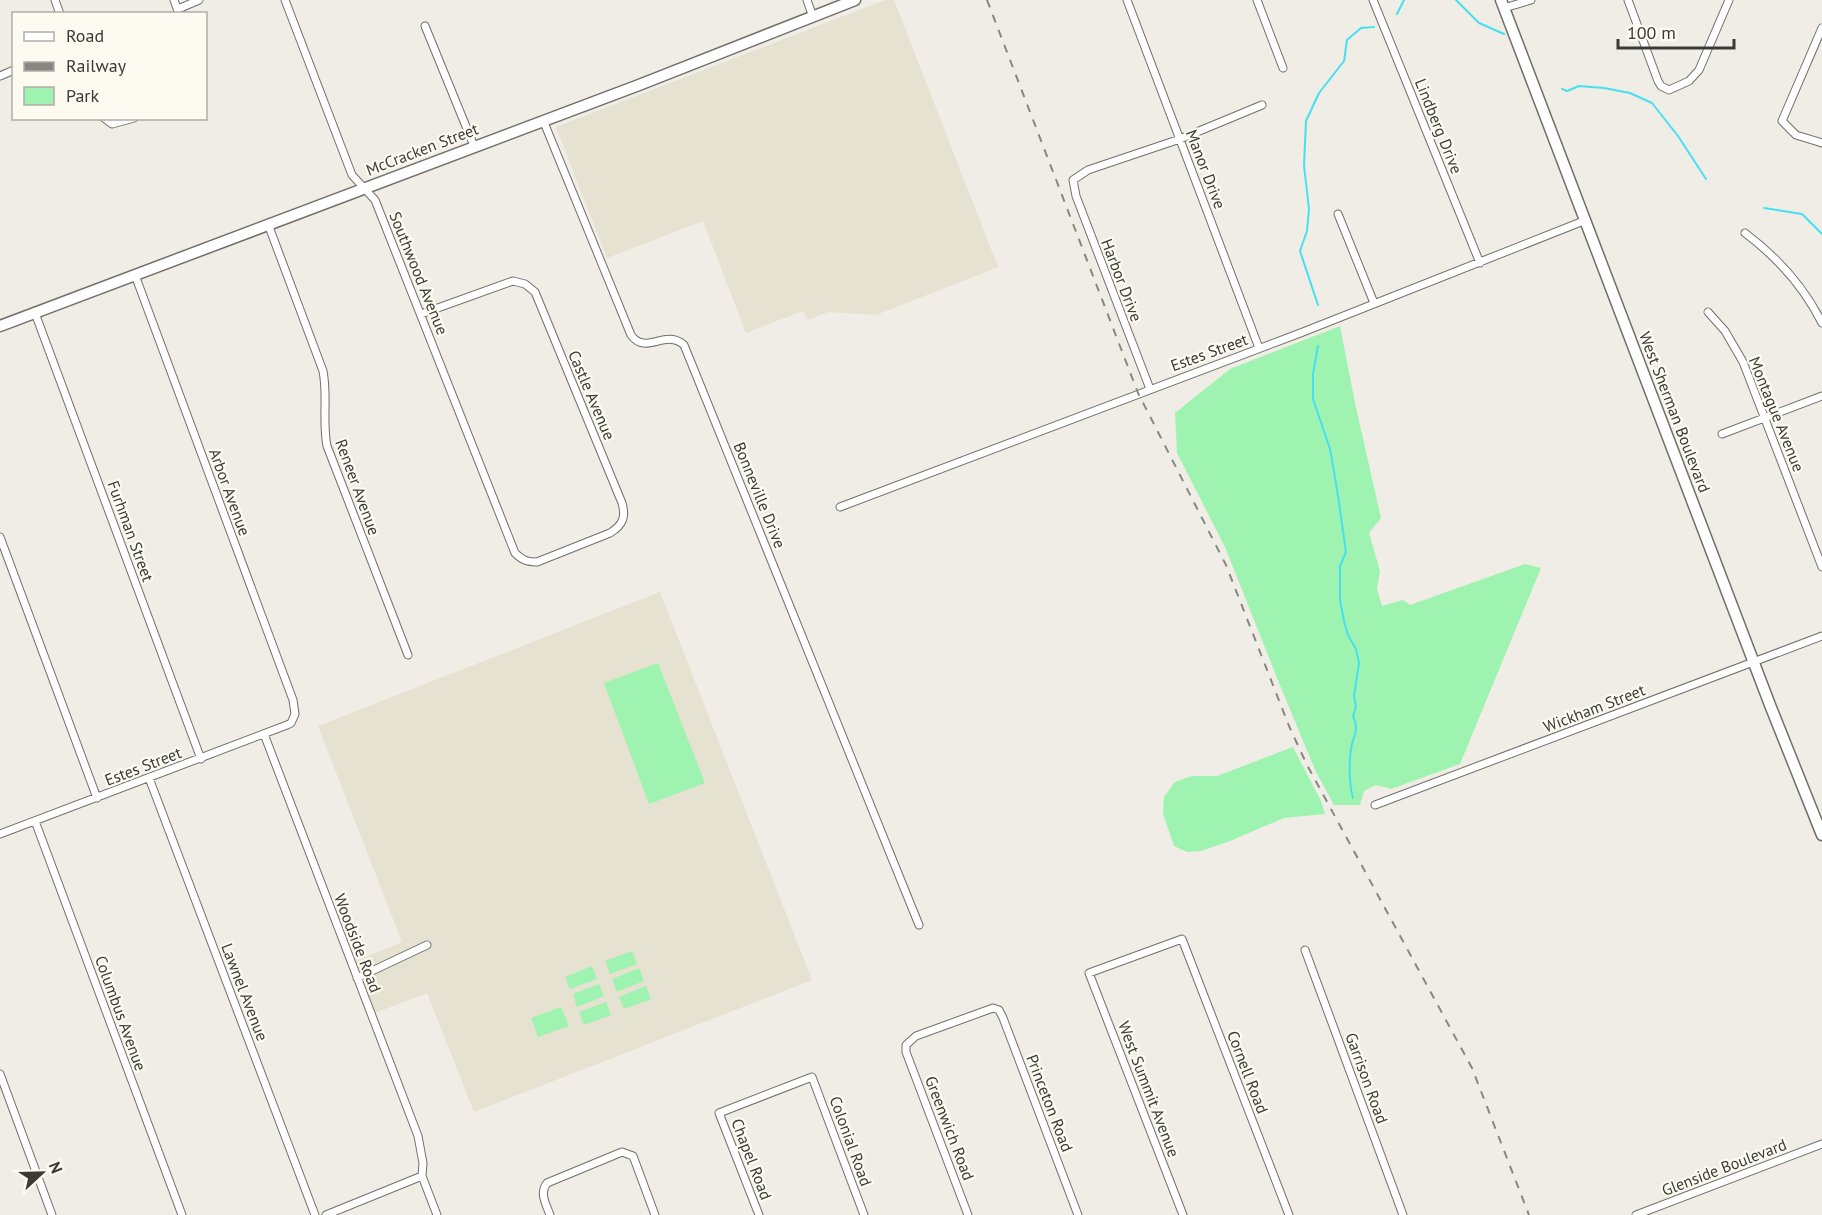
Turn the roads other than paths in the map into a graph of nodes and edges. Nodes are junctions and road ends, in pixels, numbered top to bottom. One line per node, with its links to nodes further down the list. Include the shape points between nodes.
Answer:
1 (174, 0): 13 (street)
2 (199, 0): 13 (street)
3 (285, 0): 26 (street, Southwood Avenue, via 352,175)
4 (807, 0): 14 (street)
5 (855, 0): 14 (street, McCracken Street)
6 (1127, 0): 23 (street, Manor Drive)
7 (1257, 0): 18 (street)
8 (1373, 0): 31 (street, Lindberg Drive)
9 (1531, 0): 12 (street)
10 (1628, 0): 11 (street, via 1661,86 1669,90 1689,81 1699,70)
11 (1729, 0)
12 (1503, 4): 28 (street, West Sherman Boulevard)
13 (178, 11)
14 (813, 17): 22 (street, McCracken Street)
15 (425, 26): 25 (street)
16 (1822, 28): 17 (street)
17 (1820, 38): 24 (street, via 1782,121 1796,135)
18 (1283, 68)
19 (1262, 105): 23 (street)
20 (107, 120): 21 (street, via 112,124)
21 (127, 120)
22 (543, 120): 25 (street, McCracken Street); 60 (street, Bonneville Drive, via 631,335 643,344 670,338 684,345)
23 (1180, 139): 39 (street, Manor Drive); 40 (street, Harbor Drive, via 1088,170 1073,180)
24 (1822, 143)
25 (474, 146): 26 (street, McCracken Street)
26 (364, 187): 29 (street, McCracken Street); 36 (street, Southwood Avenue, via 375,200)
27 (1338, 214): 33 (street)
28 (1586, 220): 31 (street, Estes Street); 50 (street, West Sherman Boulevard)
29 (268, 224): 32 (street, McCracken Street); 49 (street, Reneer Avenue, via 323,371 327,446)
30 (1745, 233): 37 (street, via 1786,271)
31 (1480, 263): 33 (street, Estes Street)
32 (135, 275): 35 (street, McCracken Street); 51 (street, Arbor Avenue, via 293,700)
33 (1374, 303): 39 (street, Estes Street)
34 (1708, 312): 42 (street, Montague Avenue, via 1743,362)
35 (35, 313): 38 (street, McCracken Street); 53 (street, Furhman Street)
36 (420, 314): 46 (street, Southwood Avenue); 46 (street, Castle Avenue, via 513,281 535,292 622,503 623,522 610,533 537,562)
37 (1822, 323)
38 (0, 326)
39 (1259, 348): 40 (street, Estes Street)
40 (1149, 389): 44 (street, Estes Street)
41 (1822, 396): 42 (street)
42 (1765, 418): 43 (street); 47 (street, Montague Avenue)
43 (1722, 434)
44 (840, 507)
45 (0, 537): 55 (street)
46 (521, 560)
47 (1822, 567)
48 (1822, 636): 50 (street, Wickham Street)
49 (408, 655)
50 (1754, 662): 56 (street, Wickham Street); 59 (street, West Sherman Boulevard)
51 (294, 719): 52 (street, Estes Street)
52 (264, 734): 53 (street, Estes Street); 64 (street, Woodside Road)
53 (201, 759): 54 (street, Estes Street)
54 (149, 778): 55 (street, Estes Street); 72 (street, Lawnel Avenue)
55 (97, 798): 57 (street, Estes Street)
56 (1375, 805)
57 (35, 821): 58 (street, Estes Street); 71 (street, Columbus Avenue)
58 (0, 834)
59 (1822, 834)
60 (919, 925)
61 (427, 945): 64 (street)
62 (1305, 950): 83 (street, Garrison Road)
63 (1089, 973): 81 (street, West Summit Avenue); 82 (street, Cornell Road, via 1182,939)
64 (357, 978): 69 (street, Woodside Road, via 418,1136)
65 (906, 1052): 79 (street, Greenwich Road); 80 (street, Princeton Road, via 911,1039 990,1009 999,1010)
66 (0, 1074): 70 (street)
67 (719, 1113): 77 (street, Chapel Road); 78 (street, Colonial Road, via 812,1077)
68 (1822, 1143): 84 (street, Glenside Boulevard)
69 (422, 1176): 73 (street); 74 (street)
70 (51, 1215)
71 (182, 1215)
72 (315, 1215)
73 (326, 1215)
74 (437, 1215)
75 (550, 1215): 76 (street, via 543,1189 547,1183 622,1152 633,1156)
76 (655, 1215)
77 (759, 1215)
78 (864, 1215)
79 (968, 1215)
80 (1078, 1215)
81 (1183, 1215)
82 (1289, 1215)
83 (1403, 1215)
84 (1636, 1215)

